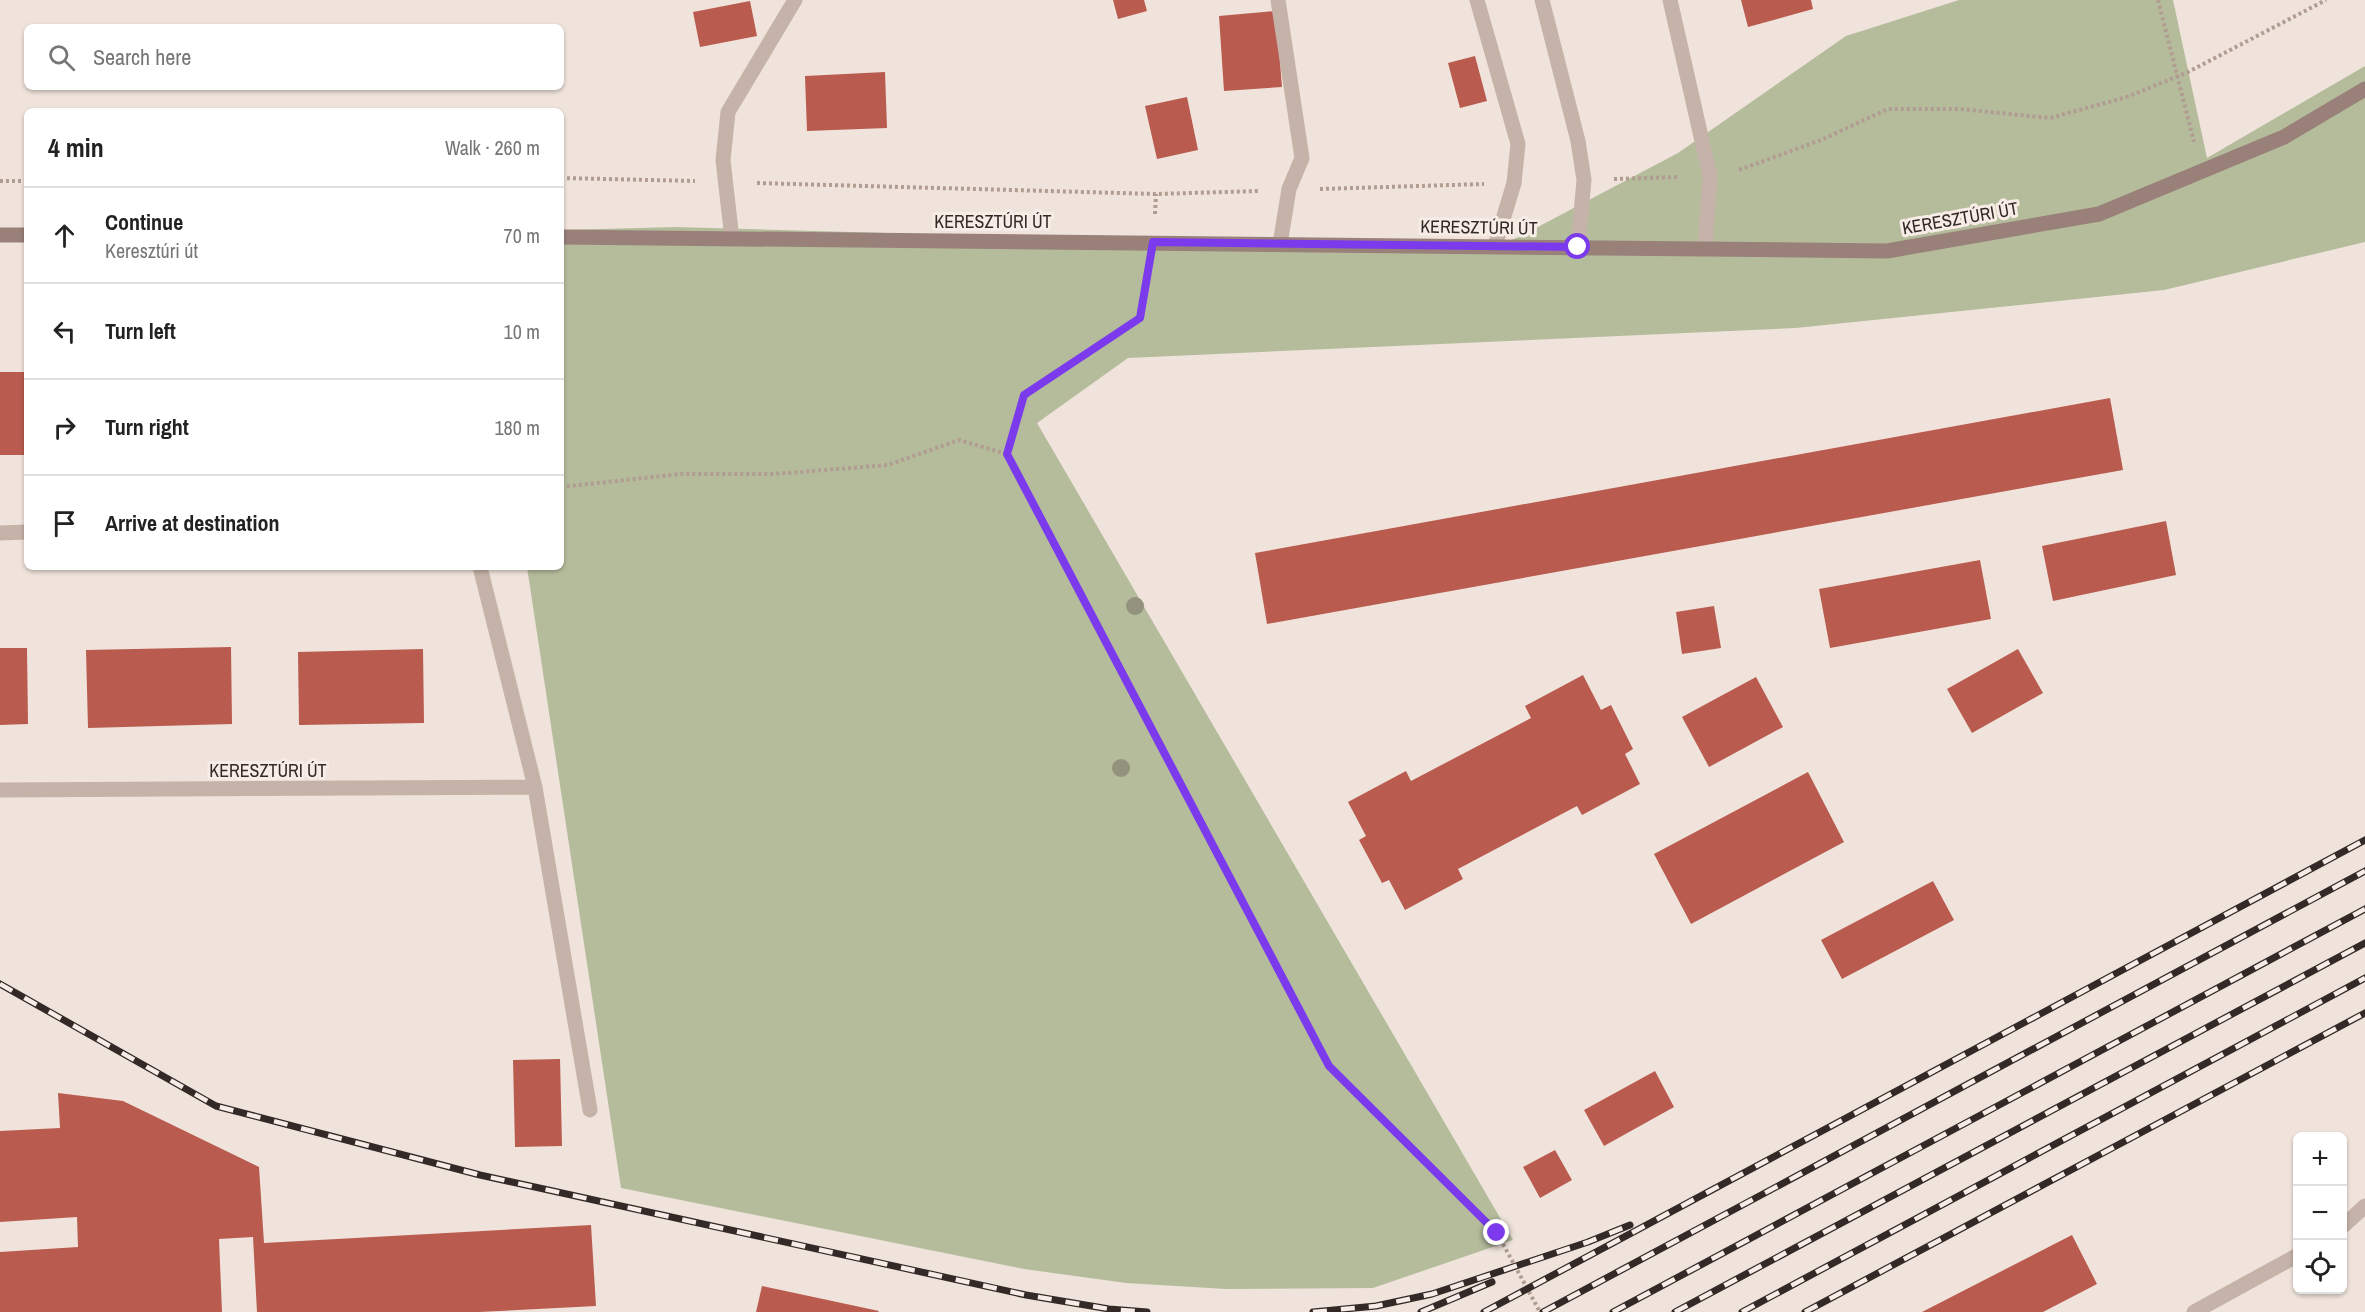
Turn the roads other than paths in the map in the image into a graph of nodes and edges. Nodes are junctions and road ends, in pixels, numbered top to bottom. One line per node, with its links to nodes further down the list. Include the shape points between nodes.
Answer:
1 (795, 0): 10 (street, via 728,112 723,160)
2 (1278, 0): 11 (street, via 1302,158 1289,189)
3 (1478, 0): 12 (street, via 1518,144 1515,183)
4 (1542, 0): 13 (street, via 1578,141 1584,180)
5 (1670, 0): 14 (street, via 1710,176)
6 (2363, 93): 14 (main road, KERESZTÚRI ÚT, via 2284,137 2099,214 1887,251)
7 (0, 235): 8 (main road)
8 (24, 235)
9 (564, 237): 10 (main road, KERESZTÚRI ÚT)
10 (732, 239): 11 (main road, KERESZTÚRI ÚT)
11 (1280, 244): 12 (main road, KERESZTÚRI ÚT)
12 (1495, 246): 13 (main road, KERESZTÚRI ÚT)
13 (1578, 247): 14 (main road, KERESZTÚRI ÚT)
14 (1705, 249)
15 (24, 532): 16 (street)
16 (0, 533)
17 (481, 570): 18 (street)
18 (536, 787): 19 (street, KERESZTÚRI ÚT); 20 (street)
19 (0, 790)
20 (590, 1110)
21 (2365, 1206): 22 (street)
22 (2347, 1223)
23 (2293, 1258): 24 (street)
24 (2194, 1312)

